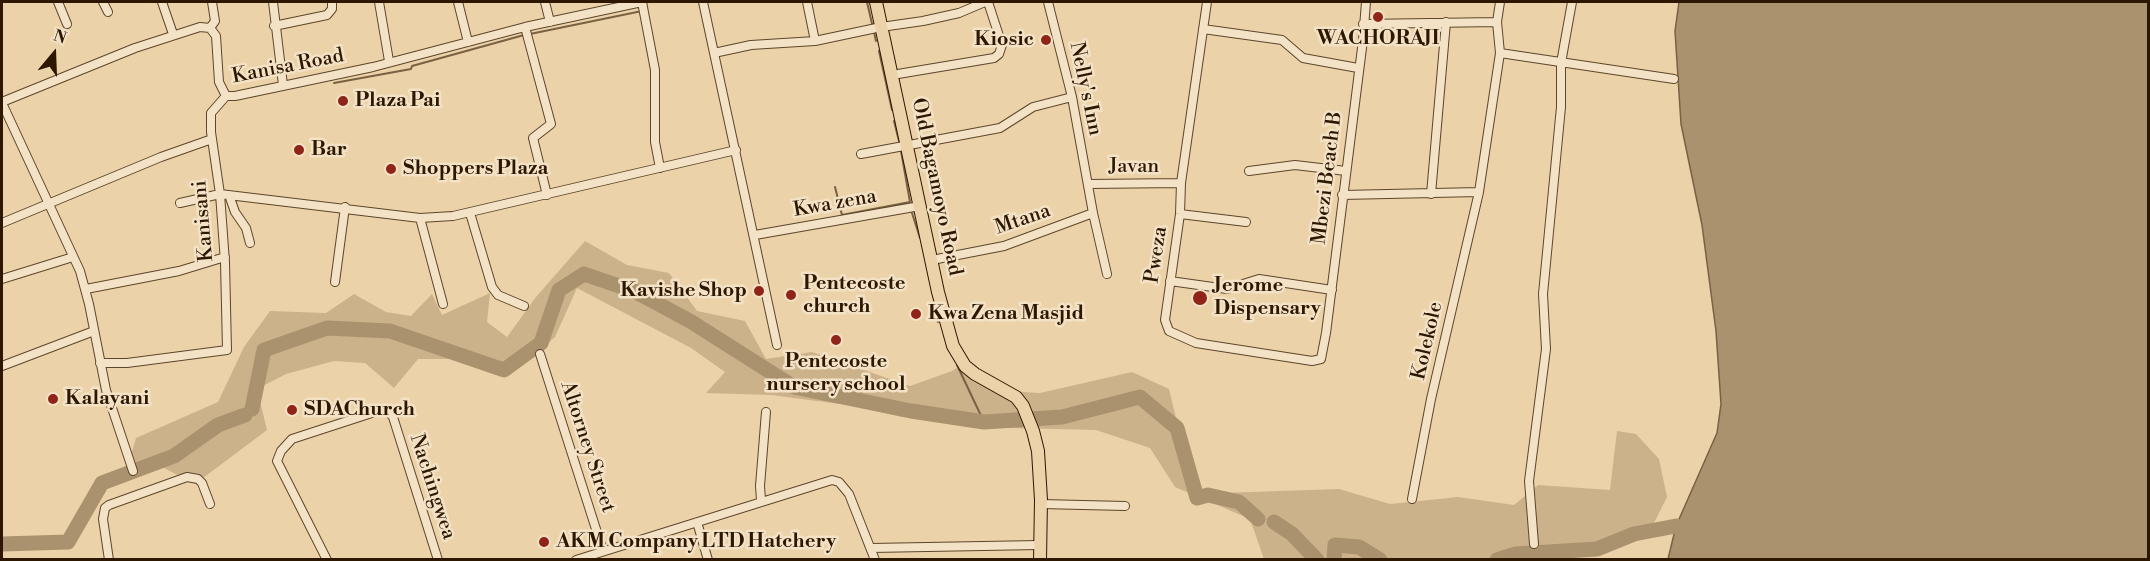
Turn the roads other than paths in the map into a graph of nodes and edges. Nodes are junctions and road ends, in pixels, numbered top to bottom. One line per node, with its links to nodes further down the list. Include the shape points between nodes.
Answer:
1 (57, 2): 24 (street)
2 (103, 2): 20 (street)
3 (162, 2): 31 (street)
4 (212, 2): 29 (street, Kanisa Road, via 215,21)
5 (273, 2): 26 (street)
6 (332, 2): 26 (street, via 327,15)
7 (379, 2): 36 (street)
8 (458, 2): 33 (street)
9 (545, 2): 21 (street)
10 (642, 2): 21 (street, Kanisa Road); 50 (street, via 655,70 655,142)
11 (703, 2): 34 (street)
12 (807, 2): 32 (street)
13 (876, 2): 28 (main road, Old Bagamoyo Road)
14 (987, 2): 28 (street, via 959,13); 39 (street, via 1002,45 994,58)
15 (1048, 2): 43 (street, Nelly's Inn)
16 (1208, 2): 30 (street, Pweza)
17 (1366, 2): 25 (street, Mbezi Beach B)
18 (1500, 2): 23 (street, Kolekole)
19 (1572, 2): 37 (street)
20 (108, 12)
21 (550, 22): 27 (street, Kanisa Road)
22 (1446, 22): 23 (street); 25 (street); 56 (street)
23 (1497, 22): 35 (street, Kolekole)
24 (67, 24)
25 (1363, 24): 38 (street, Mbezi Beach B)
26 (274, 26): 41 (street)
27 (525, 27): 33 (street, Kanisa Road); 58 (street, via 551,120 551,124 535,134 533,142)
28 (880, 27): 32 (street); 39 (main road, Old Bagamoyo Road)
29 (210, 28): 31 (street); 42 (street, Kanisa Road, via 216,36 219,82)
30 (1203, 29): 38 (street, via 1282,40 1303,58); 53 (street, Pweza)
31 (173, 34): 44 (street)
32 (815, 41): 34 (street, via 751,45)
33 (468, 42): 36 (street, Kanisa Road)
34 (714, 53): 48 (street)
35 (1500, 53): 37 (street); 55 (street, Kolekole)
36 (389, 61): 41 (street, Kanisa Road)
37 (1561, 63): 40 (street); 97 (street, via 1561,107 1543,294 1546,350 1529,481)
38 (1358, 68): 52 (street, Mbezi Beach B)
39 (892, 75): 47 (main road, Old Bagamoyo Road)
40 (1674, 79)
41 (283, 85): 42 (street, Kanisa Road)
42 (226, 96): 46 (street, Kanisani, via 211,113)
43 (1072, 97): 47 (street, via 1033,107 1000,128); 54 (street, Nelly's Inn)
44 (2, 103): 45 (street)
45 (4, 114): 61 (street)
46 (212, 139): 57 (street, Kanisani); 61 (street)
47 (908, 145): 49 (street); 62 (main road, Old Bagamoyo Road)
48 (736, 150): 50 (street); 70 (street)
49 (861, 154)
50 (660, 168): 58 (street)
51 (1249, 171): 52 (street, via 1295,165)
52 (1346, 171): 59 (street, Mbezi Beach B)
53 (1181, 183): 54 (street, Javan); 66 (street, Pweza)
54 (1088, 184): 65 (street)
55 (1479, 192): 56 (street); 91 (street, Kolekole)
56 (1431, 194): 59 (street)
57 (224, 195): 60 (street); 63 (street); 71 (street, via 246,228); 73 (street, Kanisani)
58 (547, 195): 64 (street)
59 (1342, 195): 80 (street, Mbezi Beach B)
60 (180, 203)
61 (48, 204): 69 (street); 72 (street)
62 (920, 206): 70 (street, Kwa zena); 74 (main road, Old Bagamoyo Road)
63 (345, 207): 67 (street); 77 (street)
64 (470, 213): 67 (street); 82 (street, via 492,287 498,295)
65 (1093, 213): 74 (street, Mtana, via 1004,246); 75 (street)
66 (1180, 214): 68 (street); 78 (street, Pweza)
67 (420, 218): 81 (street)
68 (1246, 222)
69 (2, 223)
70 (755, 235): 84 (street)
71 (250, 243)
72 (73, 257): 76 (street); 79 (street)
73 (225, 257): 79 (street, via 179,271); 87 (street, Kanisani, via 227,350)
74 (932, 260): 94 (main road, Old Bagamoyo Road, via 953,346 965,366 1016,397 1023,406 1038,450)
75 (1107, 274)
76 (2, 279)
77 (335, 282)
78 (1170, 282): 80 (street, via 1227,289 1259,279); 86 (street, Pweza, via 1165,320 1169,331 1177,336 1196,343 1306,361)
79 (86, 289): 83 (street)
80 (1332, 290): 86 (street, Mbezi Beach B)
81 (442, 304)
82 (524, 306)
83 (94, 331): 87 (street); 88 (street)
84 (777, 345)
85 (540, 354): 100 (street, Altorney Street)
86 (1321, 359)
87 (100, 363): 90 (street)
88 (2, 366)
89 (766, 412): 92 (street)
90 (133, 471)
91 (1412, 498)
92 (761, 500): 96 (street); 99 (street, via 825,480 839,482 849,494)
93 (210, 504): 102 (street, via 198,478 187,477 109,505 102,519)
94 (1041, 504): 95 (street); 98 (main road, Old Bagamoyo Road)
95 (1125, 506)
96 (697, 522): 100 (street); 106 (street)
97 (1534, 544)
98 (1039, 545): 99 (street); 108 (main road, Old Bagamoyo Road)
99 (871, 548): 107 (street)
100 (603, 550): 101 (street)
101 (596, 556): 105 (street)
102 (109, 560)
103 (327, 560): 104 (street, Nachingwea, via 277,461 292,439 377,410 388,411 393,417)
104 (438, 560)
105 (576, 560)
106 (708, 560)
107 (875, 560)
108 (1040, 560)

